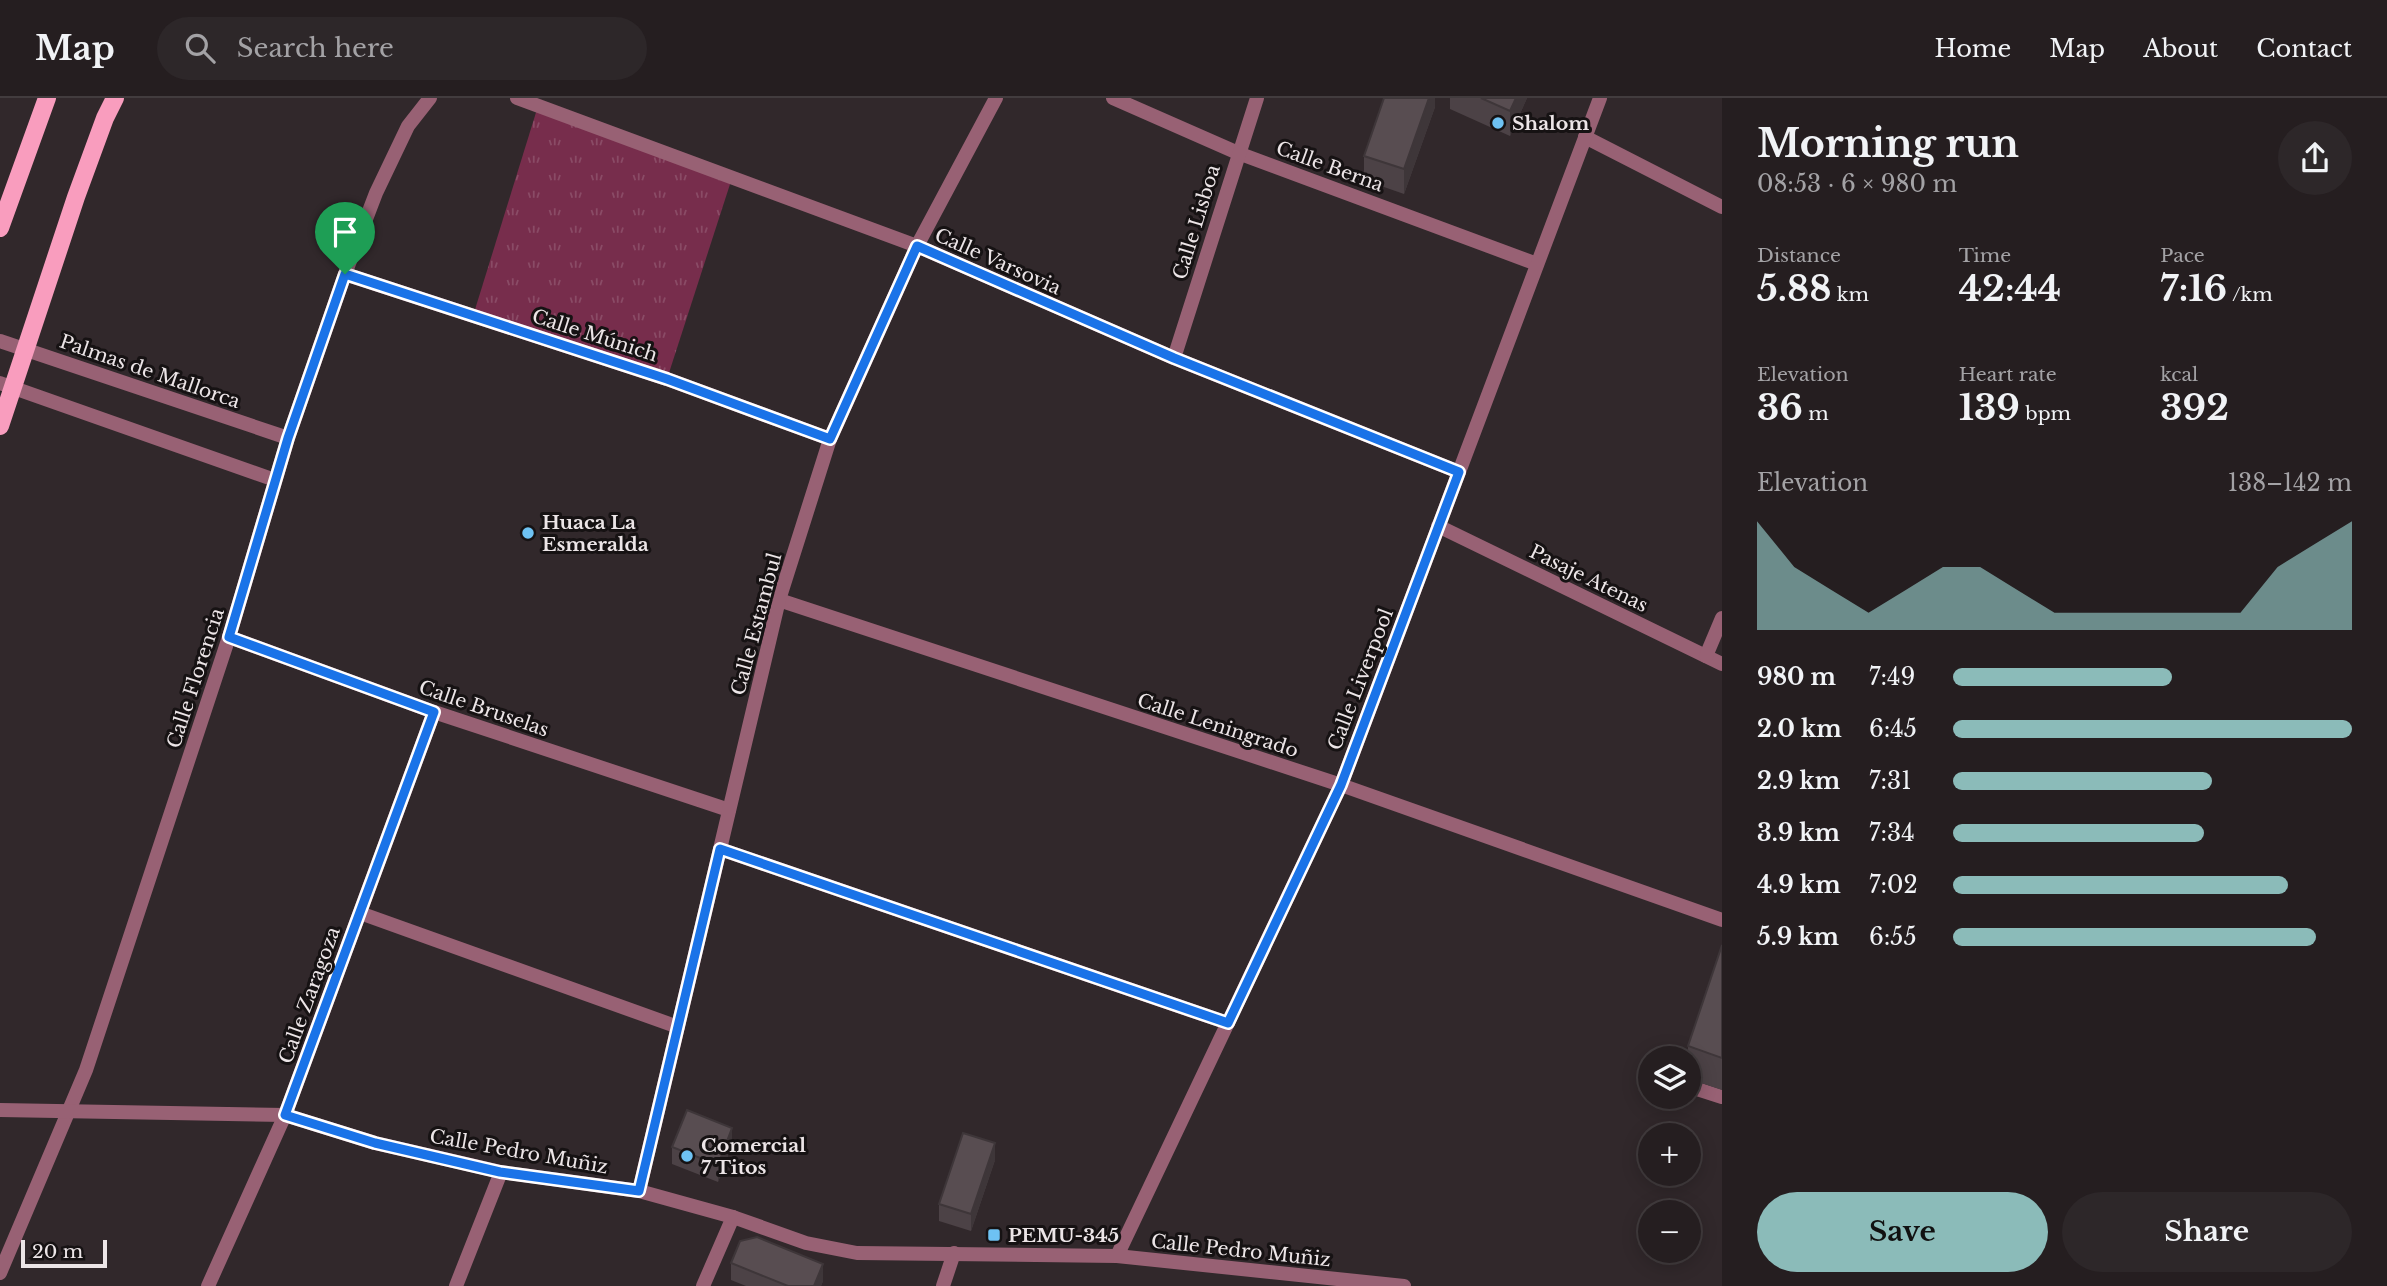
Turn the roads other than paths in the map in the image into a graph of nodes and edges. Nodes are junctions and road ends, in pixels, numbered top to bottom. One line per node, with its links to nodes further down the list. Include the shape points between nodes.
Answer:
1 (47, 98): 12 (main road)
2 (115, 98): 17 (main road)
3 (430, 98): 15 (street, Calle Florencia, via 397,148)
4 (517, 98): 13 (street, Calle Varsovia)
5 (996, 98): 13 (street, Calle Estambul)
6 (1113, 98): 10 (street, Calle Berna)
7 (1257, 98): 10 (street, Calle Lisboa)
8 (1600, 98): 9 (street, Calle Liverpool)
9 (1585, 137): 11 (street); 14 (street, Calle Liverpool)
10 (1238, 153): 14 (street, Calle Berna); 18 (street, Calle Lisboa)
11 (1722, 207)
12 (0, 228)
13 (917, 246): 18 (street, Calle Varsovia); 22 (street, Calle Estambul)
14 (1537, 264): 23 (street, Calle Liverpool)
15 (345, 274): 21 (street, Calle Florencia); 22 (street, Calle Múnich, via 667,379)
16 (0, 341): 17 (street, Palmas de Mallorca)
17 (25, 350): 19 (main road); 21 (street, Palmas de Mallorca)
18 (1174, 358): 23 (street, Calle Varsovia)
19 (6, 385): 20 (main road); 24 (street)
20 (0, 426)
21 (288, 438): 24 (street, Calle Florencia)
22 (830, 439): 26 (street, Calle Estambul)
23 (1459, 472): 25 (street, Calle Liverpool)
24 (275, 480): 28 (street, Calle Florencia)
25 (1438, 526): 29 (street, Pasaje Atenas); 32 (street, Calle Liverpool)
26 (779, 600): 32 (street, Calle Leningrado); 33 (street, Calle Estambul)
27 (1722, 618): 29 (street)
28 (229, 637): 31 (street, Calle Bruselas); 42 (street, Calle Florencia)
29 (1706, 656): 30 (street, Pasaje Atenas)
30 (1722, 664)
31 (434, 712): 33 (street, Calle Bruselas); 35 (street, Calle Zaragoza)
32 (1341, 785): 36 (street, Calle Leningrado); 37 (street, Calle Liverpool)
33 (729, 810): 34 (street, Calle Estambul)
34 (720, 849): 37 (street); 38 (street, Calle Estambul)
35 (360, 913): 38 (street); 43 (street, Calle Zaragoza)
36 (1722, 920)
37 (1228, 1023): 48 (street, Calle Liverpool)
38 (678, 1027): 45 (street, Calle Estambul)
39 (1701, 1090): 40 (street)
40 (1722, 1097)
41 (0, 1110): 42 (street, Calle Pedro Muñiz)
42 (69, 1111): 43 (street, Calle Pedro Muñiz); 49 (street, Calle Florencia)
43 (285, 1115): 44 (street, Calle Pedro Muñiz, via 375,1143); 50 (street, Calle Zaragoza)
44 (500, 1172): 45 (street, Calle Pedro Muñiz); 51 (street)
45 (639, 1191): 46 (street, Calle Pedro Muñiz)
46 (733, 1217): 47 (street, Calle Pedro Muñiz, via 806,1242 857,1253); 52 (street)
47 (954, 1253): 48 (street, Calle Pedro Muñiz); 53 (street)
48 (1117, 1256): 54 (street, Calle Pedro Muñiz)
49 (0, 1273)
50 (208, 1286)
51 (456, 1286)
52 (703, 1286)
53 (943, 1286)
54 (1401, 1286)

